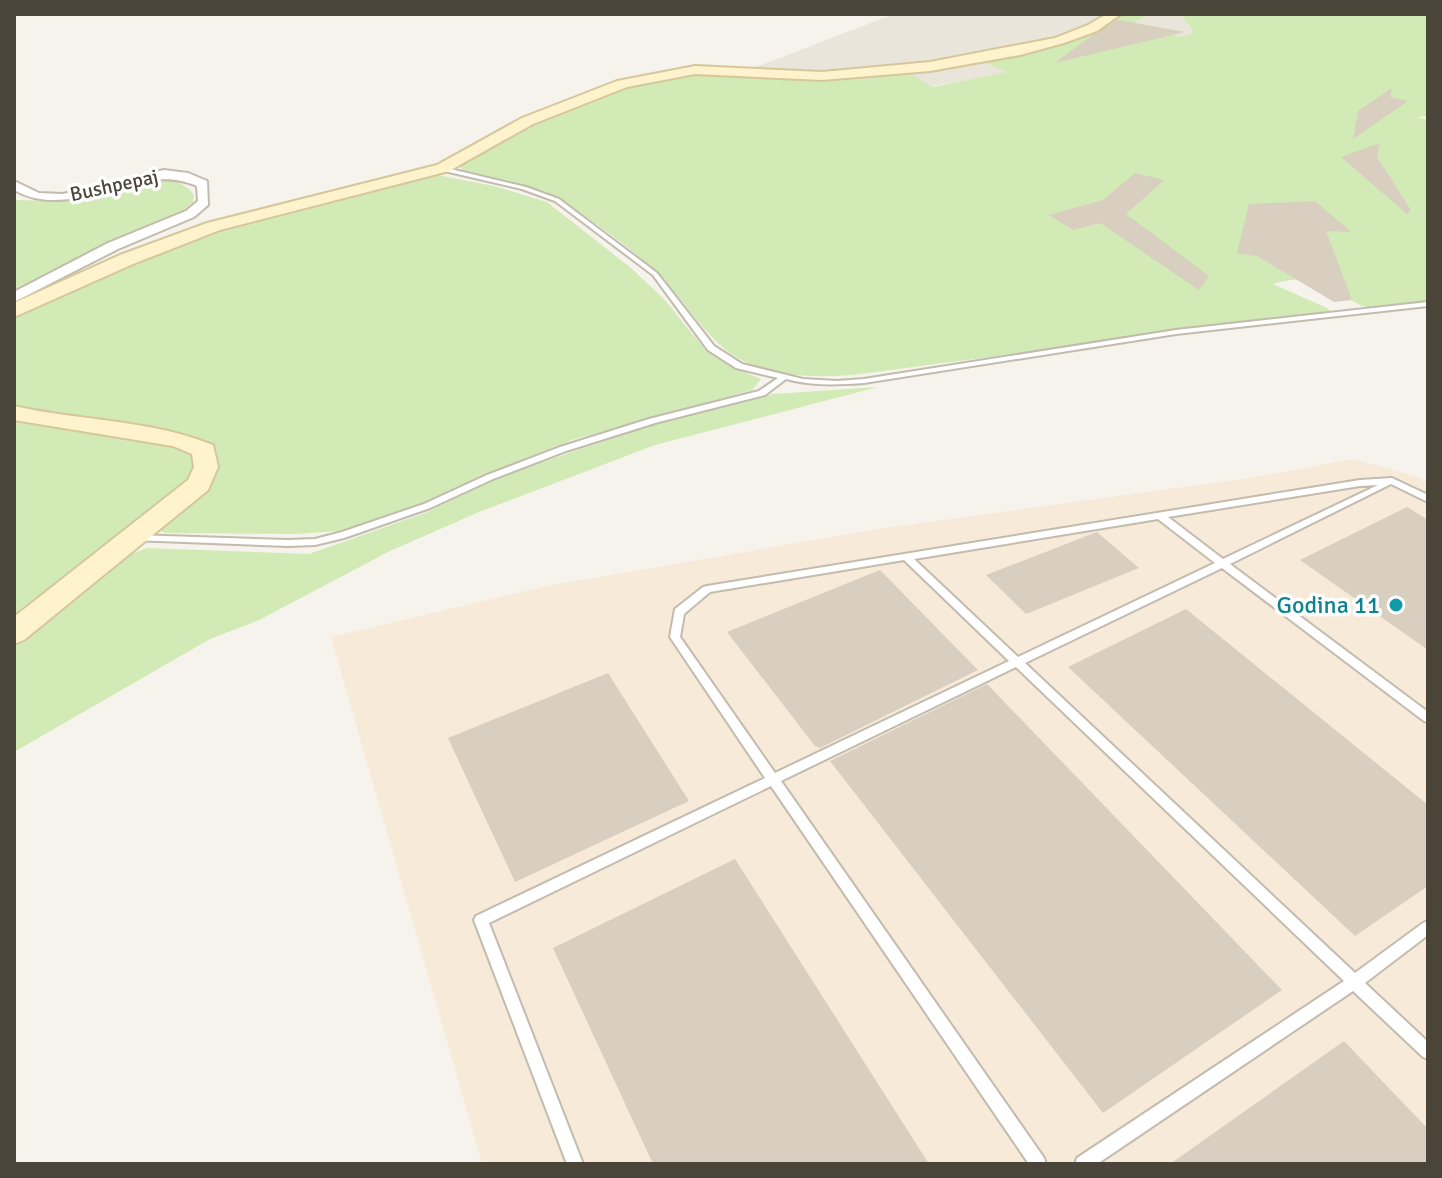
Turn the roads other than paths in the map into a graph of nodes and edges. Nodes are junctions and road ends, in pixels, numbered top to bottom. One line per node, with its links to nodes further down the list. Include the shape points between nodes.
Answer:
1 (1115, 14): 2 (street, via 1087,30 1038,45 887,73 774,76 718,69 668,74 551,110)
2 (442, 169): 6 (street, via 245,216 171,240); 7 (lane, via 557,200 655,274 711,348 739,366)
3 (14, 185): 4 (street, Bushpepaj, via 45,198 168,174 203,184 204,202 190,214 113,246)
4 (14, 298)
5 (1428, 304): 7 (lane, via 1176,332 864,381)
6 (14, 311)
7 (783, 378): 12 (lane, via 762,393 563,449 344,535 288,543)
8 (14, 413): 12 (street, via 130,428 204,450 206,467 199,484)
9 (1392, 481): 10 (lane); 11 (lane); 14 (lane)
10 (1428, 499)
11 (1160, 516): 13 (lane); 14 (lane)
12 (133, 538): 15 (street)
13 (906, 557): 16 (lane); 18 (lane, via 707,589 679,612 675,637)
14 (1221, 562): 16 (lane); 17 (lane)
15 (16, 630)
16 (1017, 662): 18 (lane); 20 (lane)
17 (1428, 718)
18 (773, 779): 22 (lane, via 481,920); 23 (lane)
19 (1428, 927): 20 (lane)
20 (1356, 981): 21 (lane); 24 (lane)
21 (1428, 1052)
22 (575, 1164)
23 (1038, 1164)
24 (1083, 1164)

